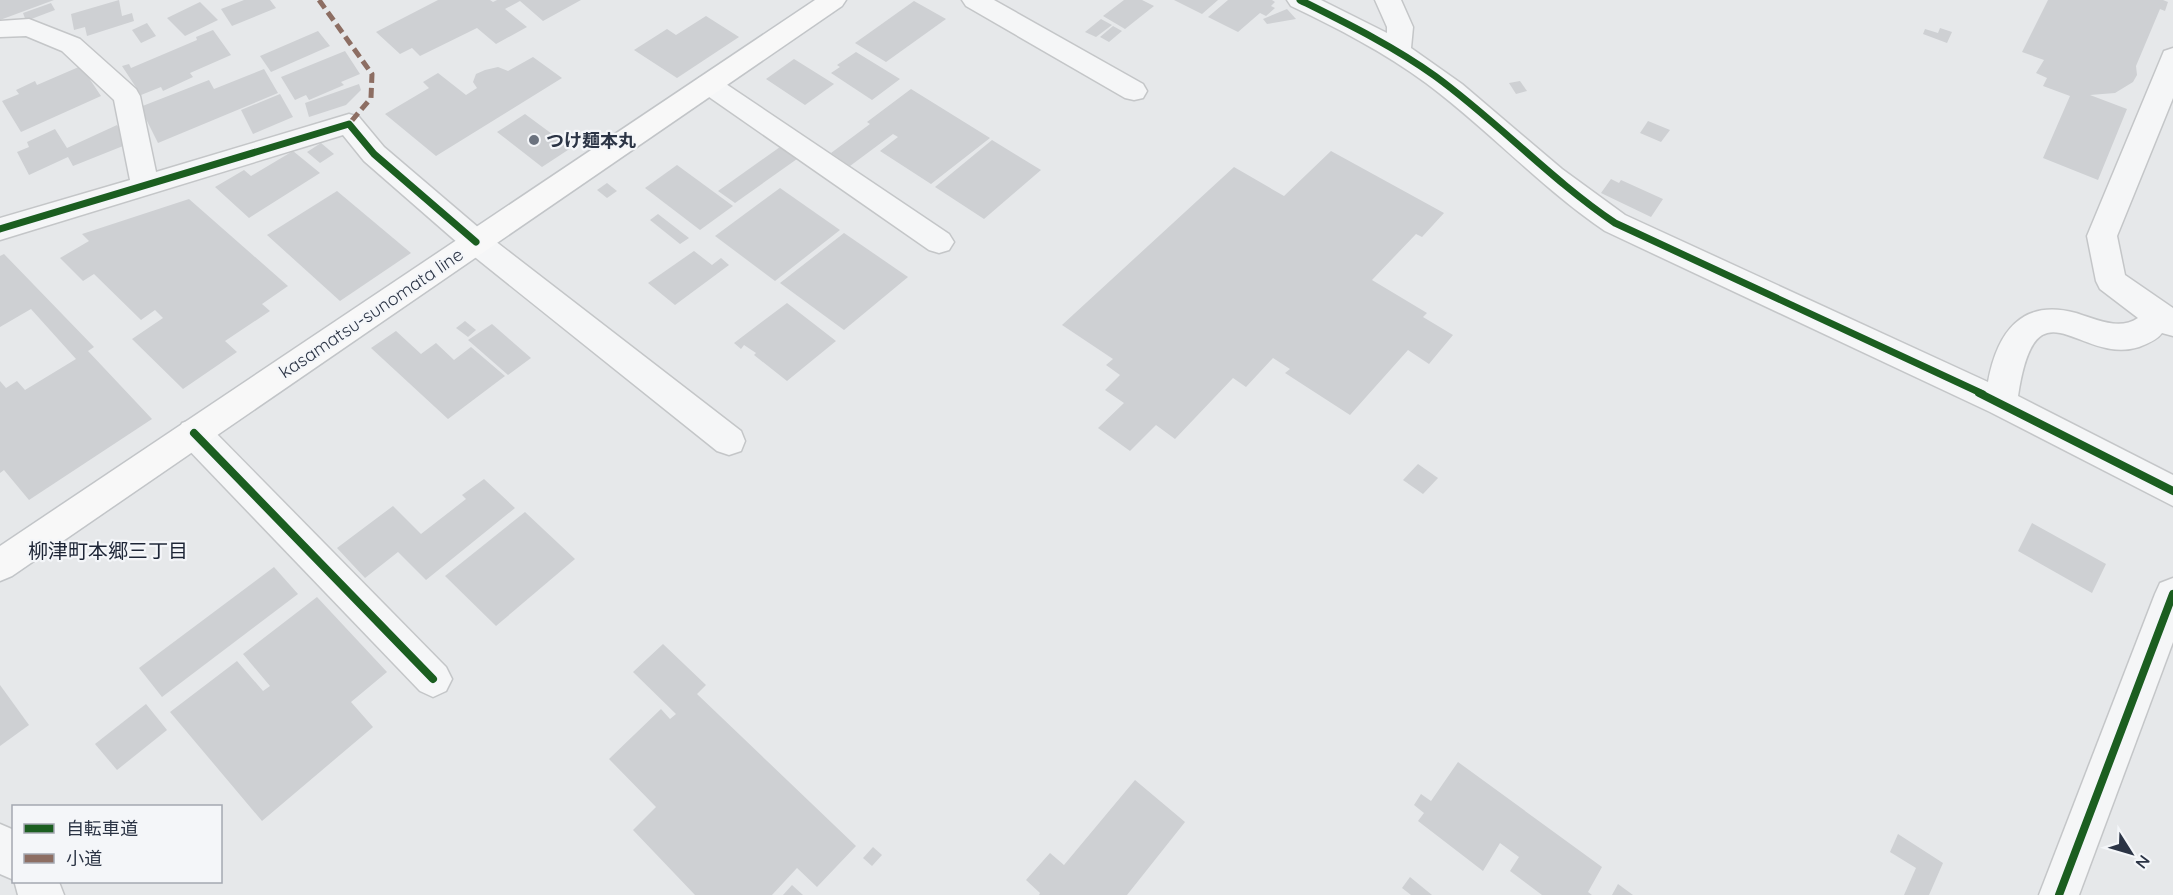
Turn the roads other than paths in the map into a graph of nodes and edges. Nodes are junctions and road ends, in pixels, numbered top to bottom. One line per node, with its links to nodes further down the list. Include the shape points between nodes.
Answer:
1 (832, 0): 8 (main road, kasamatsu-sunomata line)
2 (975, 0): 9 (street)
3 (1300, 0): 6 (street)
4 (1388, 0): 6 (street, via 1400,27)
5 (0, 29): 11 (street, via 29,27 71,45 127,96)
6 (1398, 50): 16 (street, via 1453,90 1586,204 1615,223)
7 (2173, 57): 10 (street)
8 (708, 84): 13 (main road, kasamatsu-sunomata line); 14 (street)
9 (1134, 91)
10 (2168, 94): 15 (street, via 2102,236 2111,282)
11 (145, 185): 12 (street); 13 (street, via 349,124 374,154)
12 (0, 229)
13 (476, 242): 17 (main road, kasamatsu-sunomata line); 18 (street)
14 (939, 242)
15 (2165, 318): 16 (street, via 2130,336 2108,335 2052,320 2031,326 2012,350)
16 (2001, 403): 19 (street)
17 (194, 433): 20 (main road, kasamatsu-sunomata line); 22 (street)
18 (729, 441)
19 (2173, 491)
20 (0, 565)
21 (2173, 594): 27 (street)
22 (433, 679)
23 (0, 844): 24 (street)
24 (12, 858)
25 (34, 883): 26 (street)
26 (44, 895)
27 (2059, 895)

